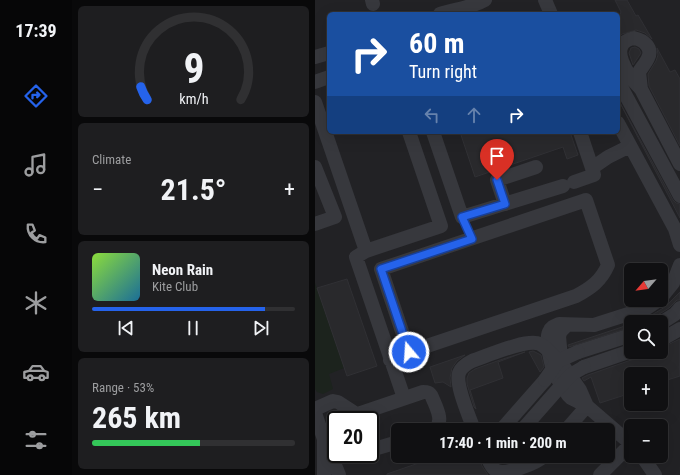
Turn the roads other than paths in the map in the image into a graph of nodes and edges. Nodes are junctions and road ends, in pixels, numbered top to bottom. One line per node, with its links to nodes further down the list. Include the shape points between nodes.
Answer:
1 (485, 0): 3 (street, via 463,9)
2 (545, 0): 4 (street)
3 (452, 10)
4 (550, 12)
5 (327, 54): 6 (street)
6 (315, 57)
7 (327, 78): 8 (street)
8 (315, 82)
9 (620, 85): 21 (street)
10 (641, 89): 17 (street)
11 (315, 102): 28 (street)
12 (620, 127): 16 (street)
13 (410, 134): 24 (street)
14 (434, 134): 23 (street)
15 (581, 134): 20 (street)
16 (630, 146): 20 (street); 27 (street, via 675,228)
17 (680, 164)
18 (315, 167): 25 (street, via 335,217)
19 (536, 167): 22 (street, via 497,180)
20 (592, 168): 22 (street, via 594,176)
21 (680, 196)
22 (505, 204): 23 (street)
23 (460, 213): 24 (street); 26 (street)
24 (438, 217): 28 (street, via 441,226)
25 (315, 224)
26 (472, 239): 37 (street, via 381,269); 37 (street, via 586,200 608,265 595,284 576,296)
27 (680, 245)
28 (367, 250): 39 (street, via 356,257)
29 (680, 265): 30 (street)
30 (668, 289)
31 (648, 307): 42 (street, via 600,324 559,324 553,326 549,332 547,337 554,373 571,398)
32 (680, 308): 33 (street)
33 (668, 318)
34 (680, 329): 35 (street)
35 (668, 336)
36 (624, 337): 40 (street, bridge)
37 (409, 352): 39 (street)
38 (624, 353): 50 (street, bridge, via 584,367 572,374)
39 (391, 360): 41 (street)
40 (558, 361): 48 (street, bridge, via 541,345 532,342 465,364 458,378); 49 (street, bridge, via 551,374)
41 (404, 398): 45 (street); 47 (street, via 423,392 431,394)
42 (587, 406): 51 (street); 53 (street)
43 (315, 409): 44 (street, via 333,401)
44 (349, 411)
45 (372, 411)
46 (315, 413): 52 (street)
47 (440, 423)
48 (472, 423)
49 (507, 423)
50 (527, 423)
51 (572, 423)
52 (327, 432)
53 (624, 438)
54 (391, 444): 55 (street)
55 (379, 448)
56 (624, 451): 66 (street)
57 (327, 456): 63 (street)
58 (335, 463): 64 (street)
59 (487, 463): 65 (street)
60 (490, 463): 61 (street, via 501,472)
61 (532, 463)
62 (647, 463): 67 (street)
63 (324, 475)
64 (339, 475)
65 (490, 475)
66 (600, 475)
67 (655, 475)

